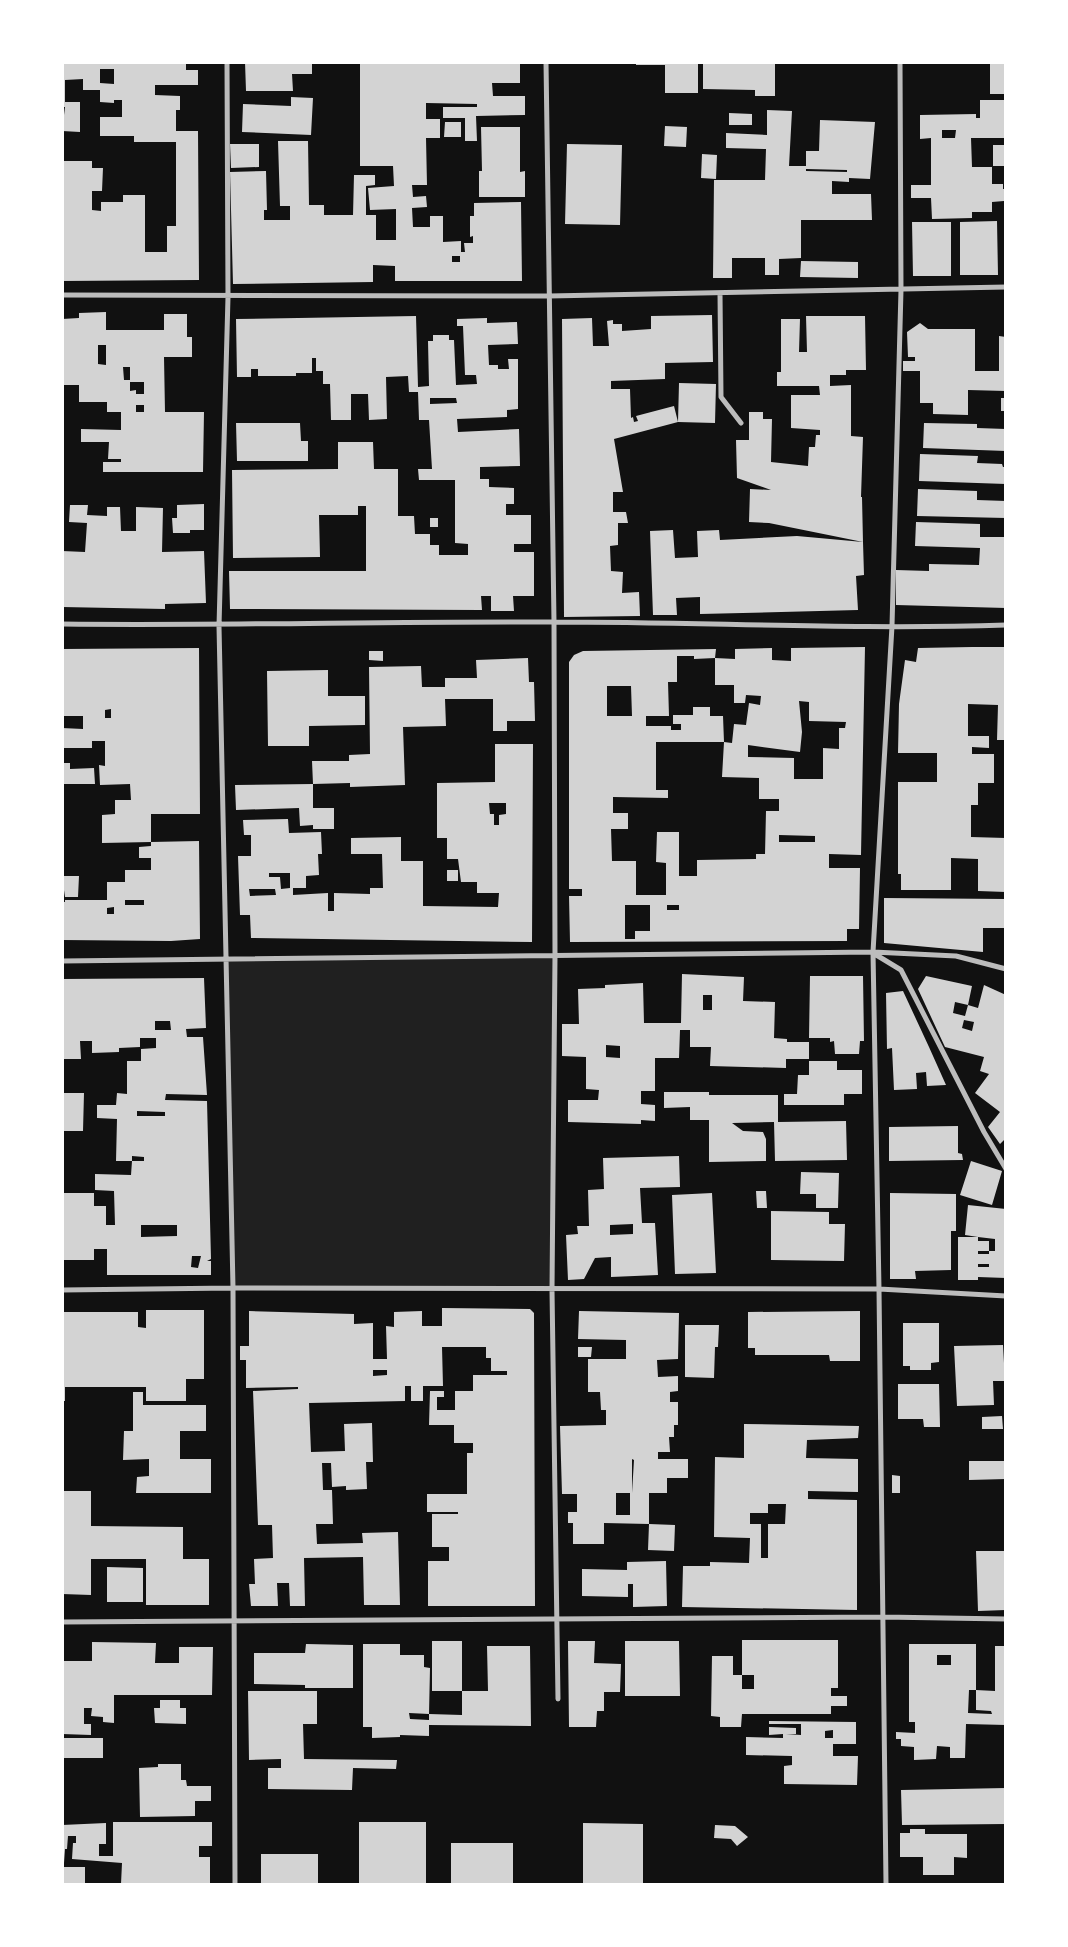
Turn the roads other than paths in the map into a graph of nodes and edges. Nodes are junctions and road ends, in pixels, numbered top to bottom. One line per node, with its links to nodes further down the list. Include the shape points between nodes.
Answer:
1 (227, 62): 9 (street)
2 (546, 62): 8 (street)
3 (900, 62): 5 (street)
4 (1006, 287): 5 (street)
5 (901, 290): 6 (street); 15 (street)
6 (720, 293): 8 (street); 10 (street, via 721,397)
7 (62, 295): 9 (street)
8 (549, 296): 9 (street); 11 (street)
9 (228, 297): 14 (street)
10 (741, 423)
11 (554, 622): 14 (street); 15 (street); 17 (street)
12 (62, 624): 14 (street)
13 (1006, 625): 15 (street)
14 (219, 626): 19 (street)
15 (892, 626): 16 (street)
16 (872, 952): 17 (street); 20 (street, via 956,956); 21 (street, via 901,970); 25 (street)
17 (555, 956): 19 (street); 24 (street)
18 (62, 961): 19 (street)
19 (225, 961): 22 (street)
20 (1006, 969)
21 (1006, 1169)
22 (233, 1288): 23 (street); 24 (street); 31 (street)
23 (62, 1290)
24 (552, 1290): 25 (street); 28 (street)
25 (879, 1290): 26 (street); 27 (street)
26 (1006, 1296)
27 (883, 1617): 28 (street); 29 (street); 34 (street)
28 (556, 1618): 31 (street); 32 (street)
29 (1006, 1619)
30 (62, 1622): 31 (street)
31 (234, 1622): 33 (street)
32 (558, 1699)
33 (235, 1884)
34 (886, 1884)

